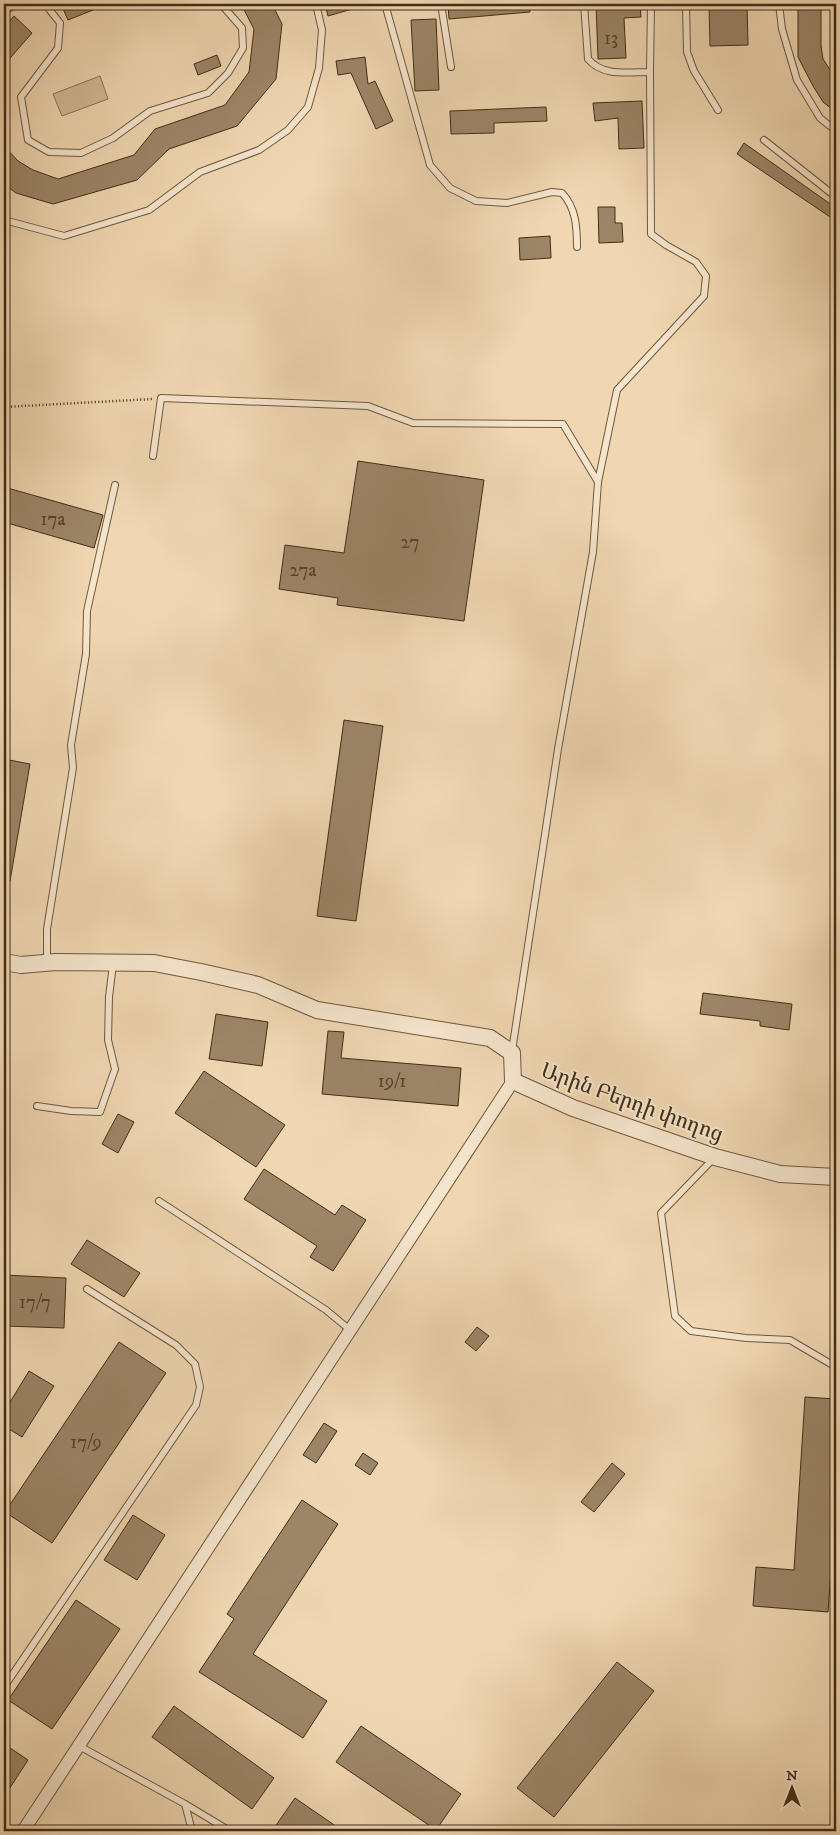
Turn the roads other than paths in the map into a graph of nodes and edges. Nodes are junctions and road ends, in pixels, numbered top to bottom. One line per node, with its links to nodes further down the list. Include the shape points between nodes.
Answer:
1 (16, 4): 11 (lane)
2 (45, 4): 3 (lane, via 60,23 58,48 22,97 28,140 49,152 81,153 113,138 150,111 208,93 228,73 243,48 242,28)
3 (221, 4)
4 (316, 4): 18 (lane, via 322,30 319,68 308,107 288,130 274,140 259,150 200,172 149,210 64,236)
5 (385, 4): 19 (lane, via 430,165 450,188 476,201 507,203 552,192 562,193 575,215)
6 (441, 4): 12 (lane)
7 (584, 4): 13 (lane, via 588,59 593,65 609,72)
8 (651, 4): 13 (lane)
9 (686, 4): 14 (lane, via 687,52 694,71)
10 (779, 4): 15 (lane, via 782,29 797,80 820,118)
11 (4, 12)
12 (451, 67)
13 (650, 72): 21 (lane, via 652,234 696,262 706,276 704,296 617,390)
14 (718, 110)
15 (836, 131)
16 (764, 140): 17 (lane)
17 (836, 196)
18 (4, 220)
19 (577, 247)
20 (153, 456): 21 (lane, via 161,398 368,406 413,423 563,424)
21 (598, 482): 26 (lane, via 593,552 558,749)
22 (115, 486): 24 (lane, via 87,610 86,654 71,745 72,776 47,929)
23 (4, 962): 24 (street, via 21,965)
24 (47, 963): 25 (street)
25 (114, 963): 26 (street, via 154,963 201,972 258,985 317,1010 490,1038); 28 (lane, via 108,1040 115,1069 100,1112)
26 (512, 1052): 27 (street, Արին Բերդի փողոց)
27 (513, 1081): 29 (street, Արին Բերդի փողոց, via 573,1108); 33 (street)
28 (37, 1106)
29 (715, 1157): 30 (street, Արին Բերդի փողոց, via 780,1174); 34 (lane, via 662,1213 675,1316 691,1331 790,1340)
30 (836, 1177)
31 (158, 1201): 33 (lane, via 326,1310)
32 (87, 1290): 35 (lane, via 176,1345 195,1364 200,1387 196,1405)
33 (350, 1330): 36 (street)
34 (836, 1367)
35 (4, 1687)
36 (79, 1746): 37 (lane); 38 (street)
37 (184, 1804): 39 (lane); 40 (lane)
38 (23, 1831)
39 (192, 1831)
40 (230, 1831)

